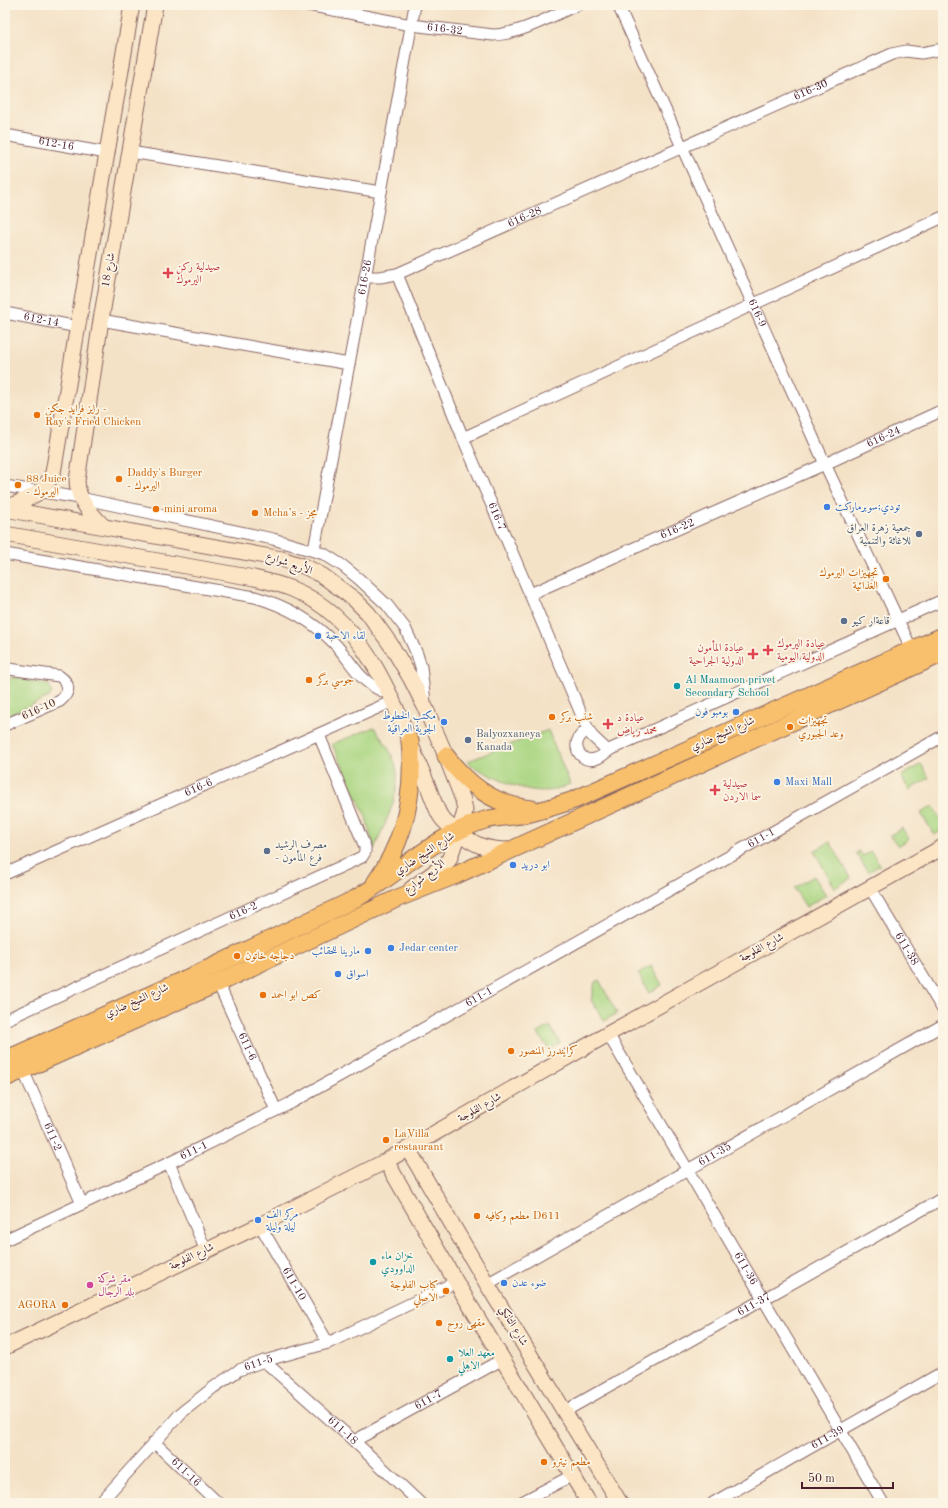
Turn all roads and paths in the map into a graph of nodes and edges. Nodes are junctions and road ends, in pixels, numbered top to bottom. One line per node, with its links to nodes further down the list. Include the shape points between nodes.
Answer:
1 (132, 5): 9 (street, شارع 18)
2 (155, 5): 10 (street, شارع 18)
3 (308, 5): 7 (street, 616-32)
4 (415, 5): 7 (street, 616-26)
5 (577, 5): 7 (street, 616-32, via 518,31 501,35)
6 (618, 5): 12 (street, 616-9)
7 (411, 25): 15 (street, 616-26)
8 (943, 49): 12 (street, 616-30, via 892,54)
9 (123, 60): 10 (street); 14 (street, شارع 18)
10 (145, 65): 13 (street, شارع 18)
11 (5, 135): 14 (street, 612-16)
12 (683, 148): 17 (street, 616-28); 19 (street, 616-9)
13 (130, 152): 15 (street); 21 (street, شارع 18)
14 (107, 153): 22 (street, شارع 18)
15 (381, 192): 18 (street, 616-26)
16 (943, 217): 19 (street)
17 (397, 274): 18 (street, 616-28); 25 (street, 616-7)
18 (365, 276): 23 (street, 616-26)
19 (754, 304): 25 (street); 26 (street, 616-9)
20 (5, 313): 22 (street, 612-14)
21 (101, 320): 23 (street); 29 (street, شارع 18, via 77,481)
22 (78, 327): 28 (street, شارع 18, via 55,466 50,480)
23 (349, 364): 33 (street, 616-26)
24 (943, 410): 26 (street, 616-24)
25 (463, 438): 35 (street, 616-7)
26 (825, 464): 35 (street, 616-22); 37 (street, 616-9)
27 (5, 486): 28 (street)
28 (40, 492): 29 (street); 30 (street, شارع 18)
29 (80, 498): 31 (street, شارع 18, via 90,513); 33 (street)
30 (5, 508): 31 (street, الأربع شوارع)
31 (104, 526): 43 (street, الأربع شوارع, via 282,559 323,576 354,599 381,628)
32 (5, 534): 42 (street, الأربع شوارع, via 254,578 294,590 312,599 344,624 358,640)
33 (314, 550): 43 (street, via 354,574 397,616 417,654 424,680)
34 (5, 554): 42 (street, via 273,602 321,631 363,679)
35 (530, 594): 45 (street, 616-7)
36 (943, 600): 37 (street)
37 (897, 620): 39 (street, 616-9); 49 (street)
38 (943, 636): 39 (main road, شارع الشيخ ضاري)
39 (912, 650): 51 (main road, شارع الشيخ ضاري, via 574,800)
40 (943, 653): 54 (main road, شارع الشيخ ضاري)
41 (5, 670): 44 (street, 616-10, via 59,676 66,681 68,688 60,701)
42 (391, 697): 46 (street, 616-6); 48 (street, الأربع شوارع)
43 (425, 707): 50 (street, الأربع شوارع)
44 (5, 725)
45 (588, 730): 49 (street, 616-7); 49 (street, via 581,734 577,742 580,754 591,760)
46 (319, 735): 55 (street, 616-6); 61 (street, 616-2, via 365,847 362,857)
47 (943, 736): 67 (street, 611-1)
48 (410, 741): 52 (street, الأربع شوارع, via 439,814); 57 (main road, via 412,781 405,820 391,857)
49 (608, 752)
50 (446, 756): 51 (main road, via 462,776 488,795 506,803); 52 (street, الأربع شوارع, via 465,810)
51 (544, 810): 52 (main road, شارع الشيخ ضاري, via 485,820)
52 (458, 832): 54 (street, الأربع شوارع, via 470,842 485,848); 57 (main road, شارع الشيخ ضاري); 58 (street, الأربع شوارع, via 449,860)
53 (943, 847): 56 (street, شارع الفلوجة)
54 (509, 850): 58 (main road, شارع الشيخ ضاري)
55 (5, 874)
56 (870, 888): 60 (street, 611-38); 63 (street, شارع الفلوجة)
57 (370, 890): 64 (main road, شارع الشيخ ضاري, via 340,907 219,964)
58 (398, 898): 59 (main road, شارع الشيخ ضاري)
59 (218, 983): 65 (main road, شارع الشيخ ضاري); 67 (street, 611-6)
60 (943, 1010)
61 (5, 1020)
62 (943, 1025): 71 (street, 611-35)
63 (608, 1034): 68 (street, شارع الفلوجة); 71 (street, 611-36)
64 (5, 1060)
65 (23, 1070): 66 (main road, شارع الشيخ ضاري); 73 (street, 611-2)
66 (5, 1078)
67 (276, 1110): 70 (street, 611-1)
68 (408, 1149): 69 (street, شارع الفلوجة); 78 (street, شارع التانكي)
69 (386, 1161): 74 (street, شارع الفلوجة); 77 (street)
70 (169, 1163): 73 (street, 611-1); 76 (street)
71 (688, 1170): 78 (street, 611-35); 79 (street, 611-36)
72 (943, 1198): 79 (street, 611-37)
73 (82, 1204): 75 (street, 611-1)
74 (260, 1225): 76 (street, شارع الفلوجة); 80 (street, 611-10)
75 (5, 1240)
76 (206, 1251): 81 (street, شارع الفلوجة)
77 (456, 1282): 80 (street, 611-5); 82 (street)
78 (488, 1284): 85 (street, شارع التانكي)
79 (763, 1300): 85 (street, 611-37); 86 (street, 611-36)
80 (328, 1343): 83 (street, 611-5)
81 (5, 1347)
82 (503, 1359): 87 (street, 611-7); 89 (street)
83 (264, 1361): 87 (street, 611-18); 88 (street, 611-5, via 240,1370 214,1387 181,1413)
84 (943, 1372): 86 (street, 611-39)
85 (565, 1411): 95 (street, شارع التانكي)
86 (840, 1430): 96 (street, 611-39); 97 (street, 611-36)
87 (354, 1441): 92 (street, 611-18)
88 (154, 1442): 90 (street, 611-5); 91 (street, 611-16)
89 (573, 1475): 93 (street); 94 (street)
90 (100, 1503)
91 (218, 1503)
92 (420, 1503)
93 (520, 1503)
94 (589, 1503)
95 (620, 1503)
96 (713, 1503)
97 (883, 1503)

